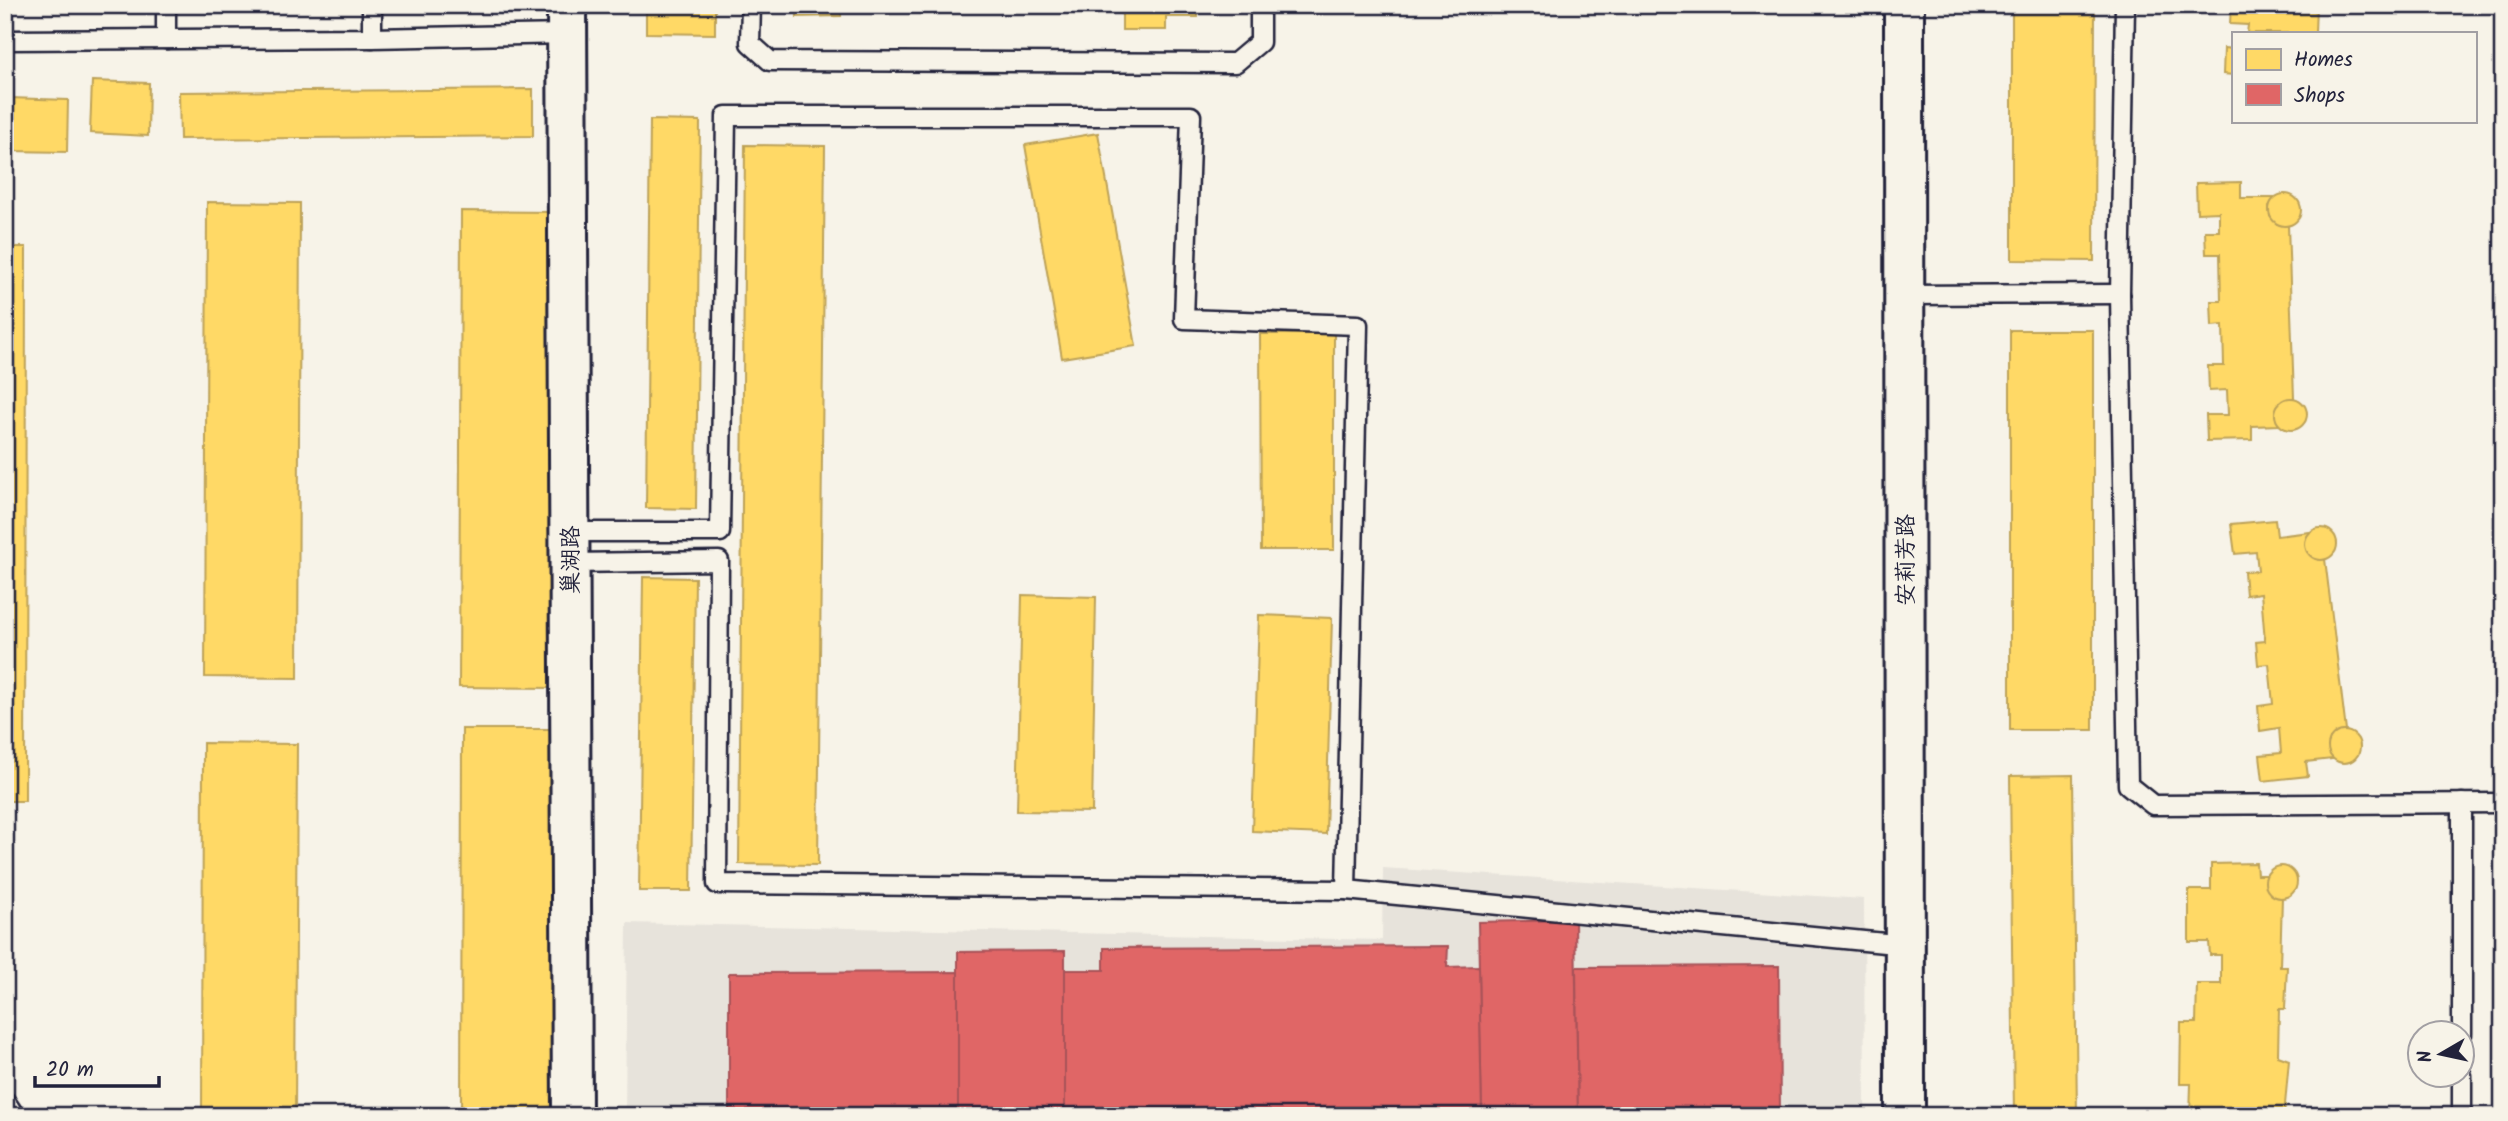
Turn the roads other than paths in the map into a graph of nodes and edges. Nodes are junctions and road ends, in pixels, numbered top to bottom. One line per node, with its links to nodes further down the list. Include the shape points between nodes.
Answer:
1 (166, 5): 9 (lane)
2 (372, 5): 8 (lane)
3 (751, 5): 4 (lane, via 750,43 769,61 1235,63 1260,42)
4 (1261, 5)
5 (1904, 5): 12 (street, 安莉芳路)
6 (2125, 5): 11 (lane)
7 (567, 20): 8 (lane); 13 (street, 巢湖路)
8 (372, 38): 9 (lane)
9 (166, 39): 10 (lane)
10 (5, 40)
11 (2120, 294): 12 (lane); 14 (lane, via 2128,785 2153,805)
12 (1904, 295): 17 (street, 安莉芳路)
13 (570, 548): 16 (lane, via 719,561 717,884); 16 (lane, via 720,532 726,116 1191,116 1184,319 1358,324); 22 (street, 巢湖路)
14 (2462, 803): 15 (lane); 18 (lane)
15 (2503, 803)
16 (1346, 890): 17 (lane)
17 (1905, 944): 23 (street, 安莉芳路)
18 (2462, 1020)
19 (2462, 1090): 24 (lane)
20 (5, 1101): 21 (lane)
21 (15, 1116)
22 (572, 1116)
23 (1905, 1116)
24 (2462, 1116)

